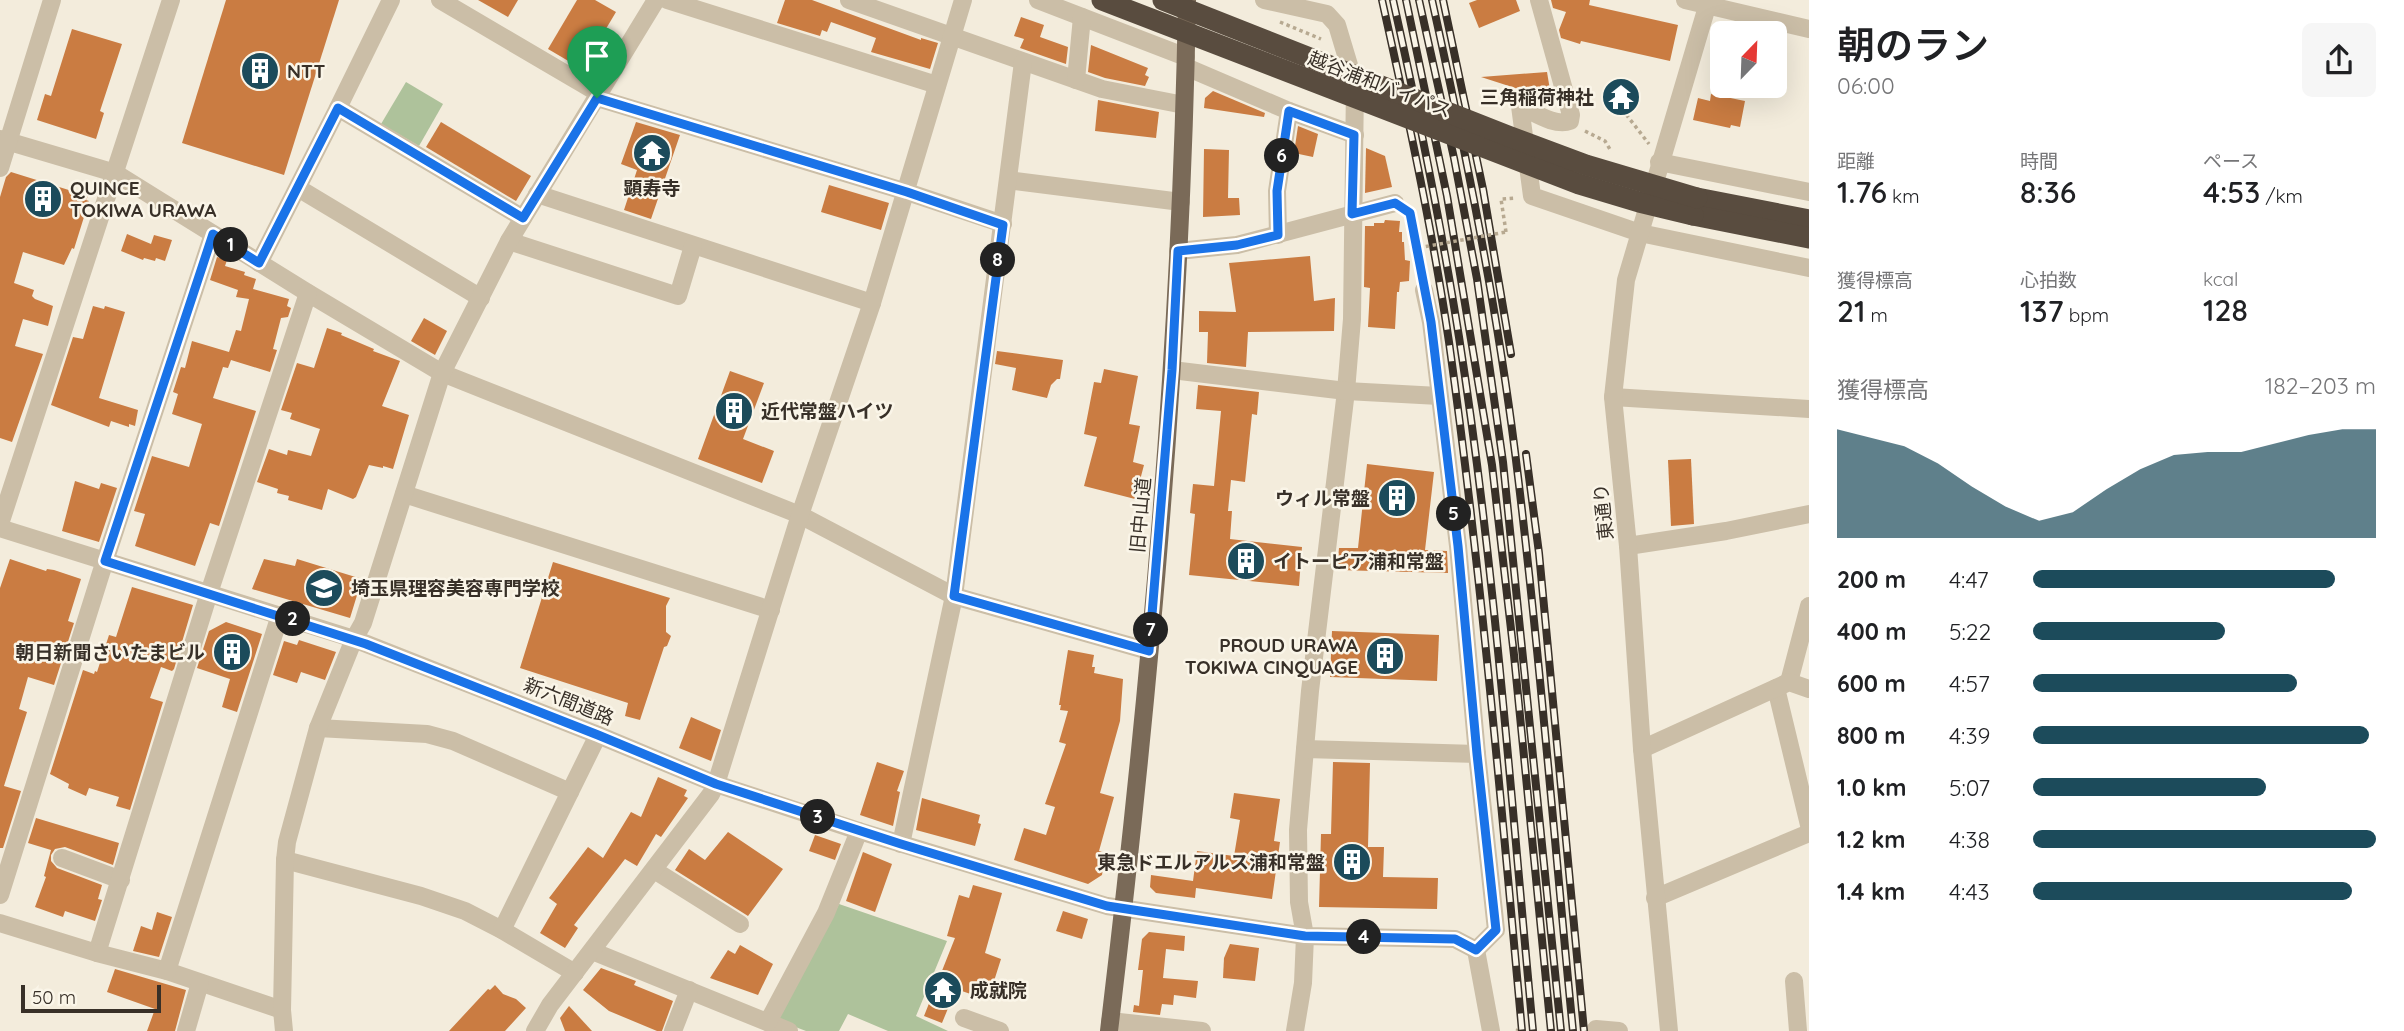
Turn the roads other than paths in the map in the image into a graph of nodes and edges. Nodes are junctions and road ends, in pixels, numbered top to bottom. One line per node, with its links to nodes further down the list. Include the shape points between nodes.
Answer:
1 (52, 0): 29 (street)
2 (171, 0): 32 (street)
3 (391, 0): 26 (street)
4 (440, 0): 24 (street)
5 (849, 0): 19 (street)
6 (963, 0): 19 (street)
7 (1038, 0): 17 (street)
8 (1102, 0): 47 (highway, 越谷浦和バイパス, bridge, via 1579,184 1693,215)
9 (1163, 0): 42 (highway, 越谷浦和バイパス, bridge, via 1587,165 1697,198)
10 (1187, 0): 21 (main road, 旧中山道)
11 (1264, 0): 16 (street)
12 (1539, 0): 44 (street, via 1572,115 1566,123 1558,122 1520,106 1532,196)
13 (1685, 0): 15 (street)
14 (654, 2): 23 (street); 24 (street)
15 (1708, 3): 18 (street); 30 (street, 東通り)
16 (1328, 7): 28 (street, via 1355,85)
17 (1082, 17): 21 (street); 22 (street)
18 (1809, 29)
19 (952, 37): 20 (street); 23 (street)
20 (1023, 62): 22 (street); 43 (street)
21 (1186, 62): 25 (main road, 旧中山道); 27 (street)
22 (1076, 80): 25 (street)
23 (937, 85): 35 (street)
24 (598, 96): 35 (street); 37 (street)
25 (1184, 105): 38 (main road, 旧中山道)
26 (338, 108): 34 (street); 41 (street)
27 (1289, 111): 28 (street); 46 (street, via 1277,191)
28 (1354, 135): 40 (street)
29 (4, 141): 31 (street); 32 (street)
30 (1660, 158): 36 (street); 44 (street, 東通り)
31 (0, 168)
32 (116, 173): 45 (street); 66 (street)
33 (1015, 181): 38 (street)
34 (298, 188): 51 (street); 55 (street)
35 (907, 192): 43 (street); 56 (street)
36 (1809, 192)
37 (537, 194): 41 (street); 49 (street)
38 (1181, 202): 50 (main road, 旧中山道)
39 (1395, 203): 40 (street)
40 (1352, 214): 46 (street); 59 (street, via 1352,319)
41 (523, 218): 48 (street)
42 (1809, 220)
43 (1003, 225): 70 (street)
44 (1640, 233): 52 (street); 61 (street, 東通り, via 1626,280)
45 (213, 234): 51 (street); 68 (street)
46 (1278, 235): 50 (street)
47 (1809, 238)
48 (509, 241): 49 (street, via 678,296); 55 (street)
49 (694, 246): 56 (street)
50 (1178, 251): 57 (main road, 旧中山道)
51 (259, 263): 54 (street)
52 (1809, 268)
53 (1424, 290): 60 (street)
54 (308, 293): 58 (street); 69 (street)
55 (481, 298): 58 (street)
56 (872, 303): 65 (street)
57 (1172, 370): 59 (street); 75 (main road, 旧中山道)
58 (442, 373): 63 (street); 65 (street)
59 (1346, 391): 60 (street); 80 (street)
60 (1439, 396): 82 (street)
61 (1613, 397): 62 (street); 67 (street, 東通り)
62 (1809, 409)
63 (404, 494): 72 (street); 74 (street)
64 (1809, 514): 67 (street)
65 (800, 515): 70 (street); 72 (street)
66 (0, 526): 68 (street, 新六間道路)
67 (1628, 546): 81 (street, 東通り)
68 (105, 561): 69 (street, 新六間道路); 93 (street)
69 (209, 593): 73 (street, 新六間道路); 92 (street)
70 (954, 596): 75 (street); 88 (street)
71 (1809, 606): 76 (street)
72 (771, 610): 83 (street)
73 (280, 615): 74 (street, 新六間道路); 103 (street)
74 (354, 639): 78 (street); 79 (street, 新六間道路)
75 (1149, 651): 95 (main road, 旧中山道)
76 (1783, 685): 77 (street); 81 (street); 85 (street)
77 (1809, 689)
78 (318, 728): 84 (street, via 440,737); 90 (street, via 293,813)
79 (598, 735): 83 (street, 新六間道路); 84 (street)
80 (1305, 749): 82 (street); 99 (street, via 1297,864)
81 (1642, 749): 94 (street, 東通り)
82 (1477, 754): 100 (street, via 1496,930)
83 (716, 784): 86 (street, 新六間道路); 91 (street)
84 (570, 792): 98 (street)
85 (1809, 825)
86 (859, 831): 88 (street, 新六間道路); 110 (street, via 826,913)
87 (1809, 833): 94 (street)
88 (901, 844): 95 (street, 新六間道路)
89 (62, 858): 92 (street)
90 (285, 860): 98 (street, via 421,896); 108 (street)
91 (654, 870): 97 (street); 101 (street)
92 (121, 880): 102 (street)
93 (0, 895)
94 (1655, 898): 123 (street, 東通り)
95 (1123, 910): 99 (street, 新六間道路); 111 (main road, 旧中山道)
96 (0, 923): 102 (street)
97 (740, 924)
98 (502, 930): 104 (street)
99 (1305, 936): 100 (street, 新六間道路, via 1455,939); 120 (street)
100 (1476, 950): 121 (street)
101 (592, 951): 104 (street); 107 (street)
102 (97, 953): 103 (street)
103 (167, 971): 106 (street)
104 (575, 973): 115 (street)
105 (1794, 981): 124 (street)
106 (200, 983): 108 (street); 113 (street)
107 (688, 990): 110 (street); 116 (street)
108 (282, 1010): 114 (street)
109 (964, 1018): 118 (street)
110 (768, 1022): 117 (street)
111 (1110, 1026): 119 (street)
112 (1596, 1029): 122 (street)
113 (186, 1031)
114 (284, 1031)
115 (535, 1031)
116 (673, 1031)
117 (789, 1031)
118 (1000, 1031)
119 (1202, 1031)
120 (1294, 1031)
121 (1491, 1031)
122 (1619, 1031)
123 (1669, 1031)
124 (1798, 1031)

